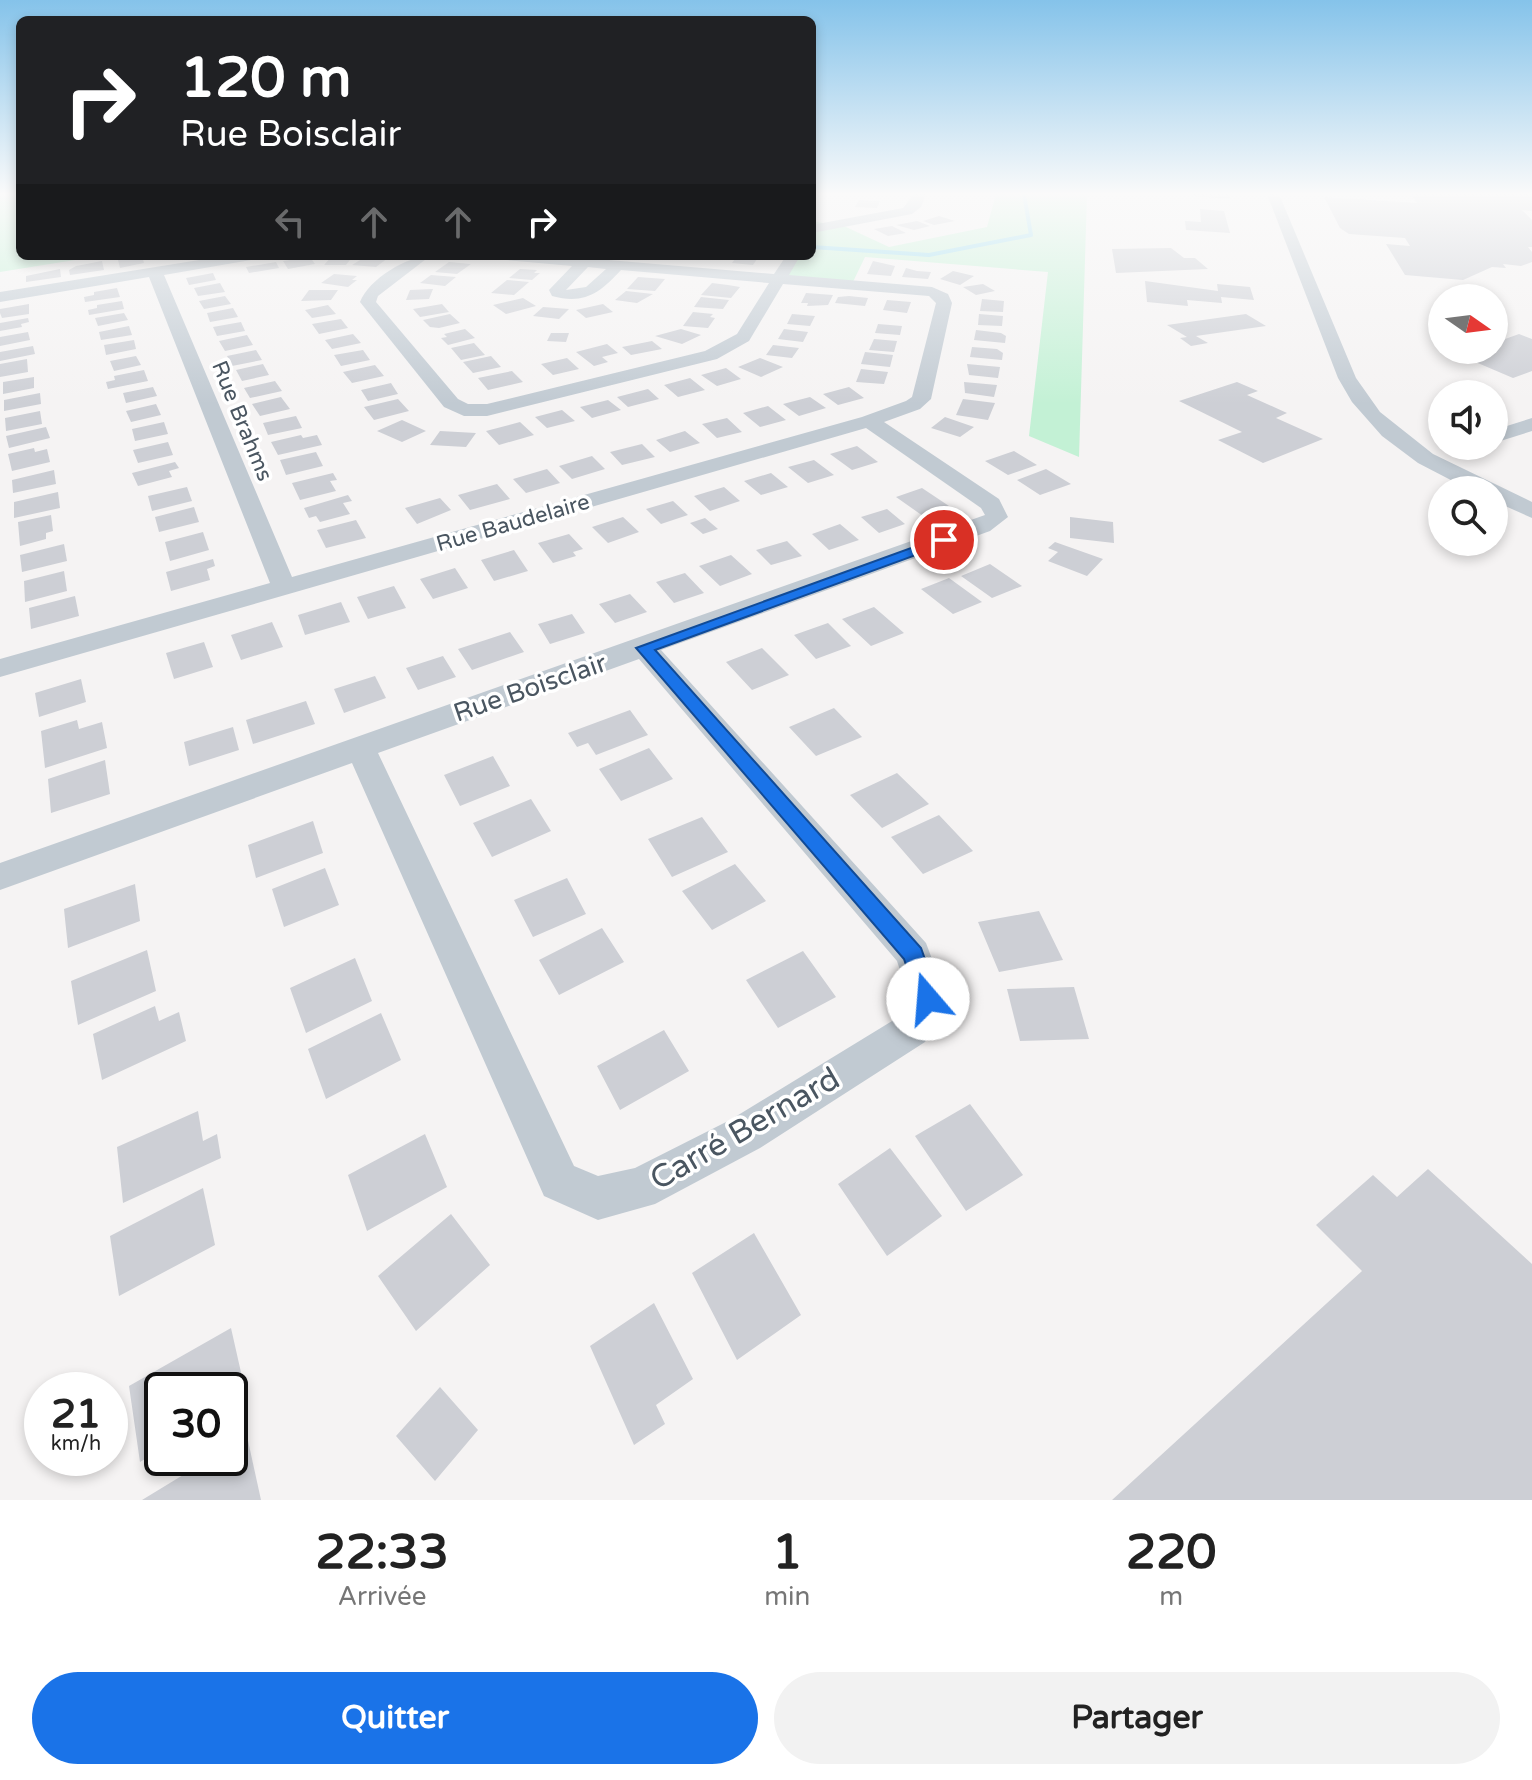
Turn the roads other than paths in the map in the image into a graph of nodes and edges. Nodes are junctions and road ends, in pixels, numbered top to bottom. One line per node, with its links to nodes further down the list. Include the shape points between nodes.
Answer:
1 (203, 264): 8 (street)
2 (412, 264): 9 (street, via 367,298 451,403 464,410 487,410 711,355 743,337)
3 (583, 264): 7 (street, via 558,293 590,293)
4 (607, 264): 7 (street)
5 (788, 264): 9 (street)
6 (1301, 264): 15 (street, via 1352,390 1368,414)
7 (618, 265): 9 (street)
8 (155, 272): 10 (street); 19 (street, Rue Brahms)
9 (779, 279): 11 (street, Rue Baudelaire, via 942,297 919,402)
10 (0, 297)
11 (869, 421): 19 (street, Rue Baudelaire); 20 (street, Rue Boisclair, via 991,504 997,517)
12 (1532, 424): 13 (street)
13 (1508, 432)
14 (1428, 446): 15 (street)
15 (1411, 448): 16 (street)
16 (1462, 476)
17 (1508, 500): 18 (street)
18 (1532, 511)
19 (285, 589): 21 (street, Rue Baudelaire)
20 (644, 648): 22 (street, Rue Boisclair); 22 (street, Carré Bernard, via 913,954 928,999 911,1030 745,1134 640,1189 598,1198 559,1181)
21 (0, 668)
22 (361, 748): 23 (street, Rue Boisclair)
23 (0, 877)

